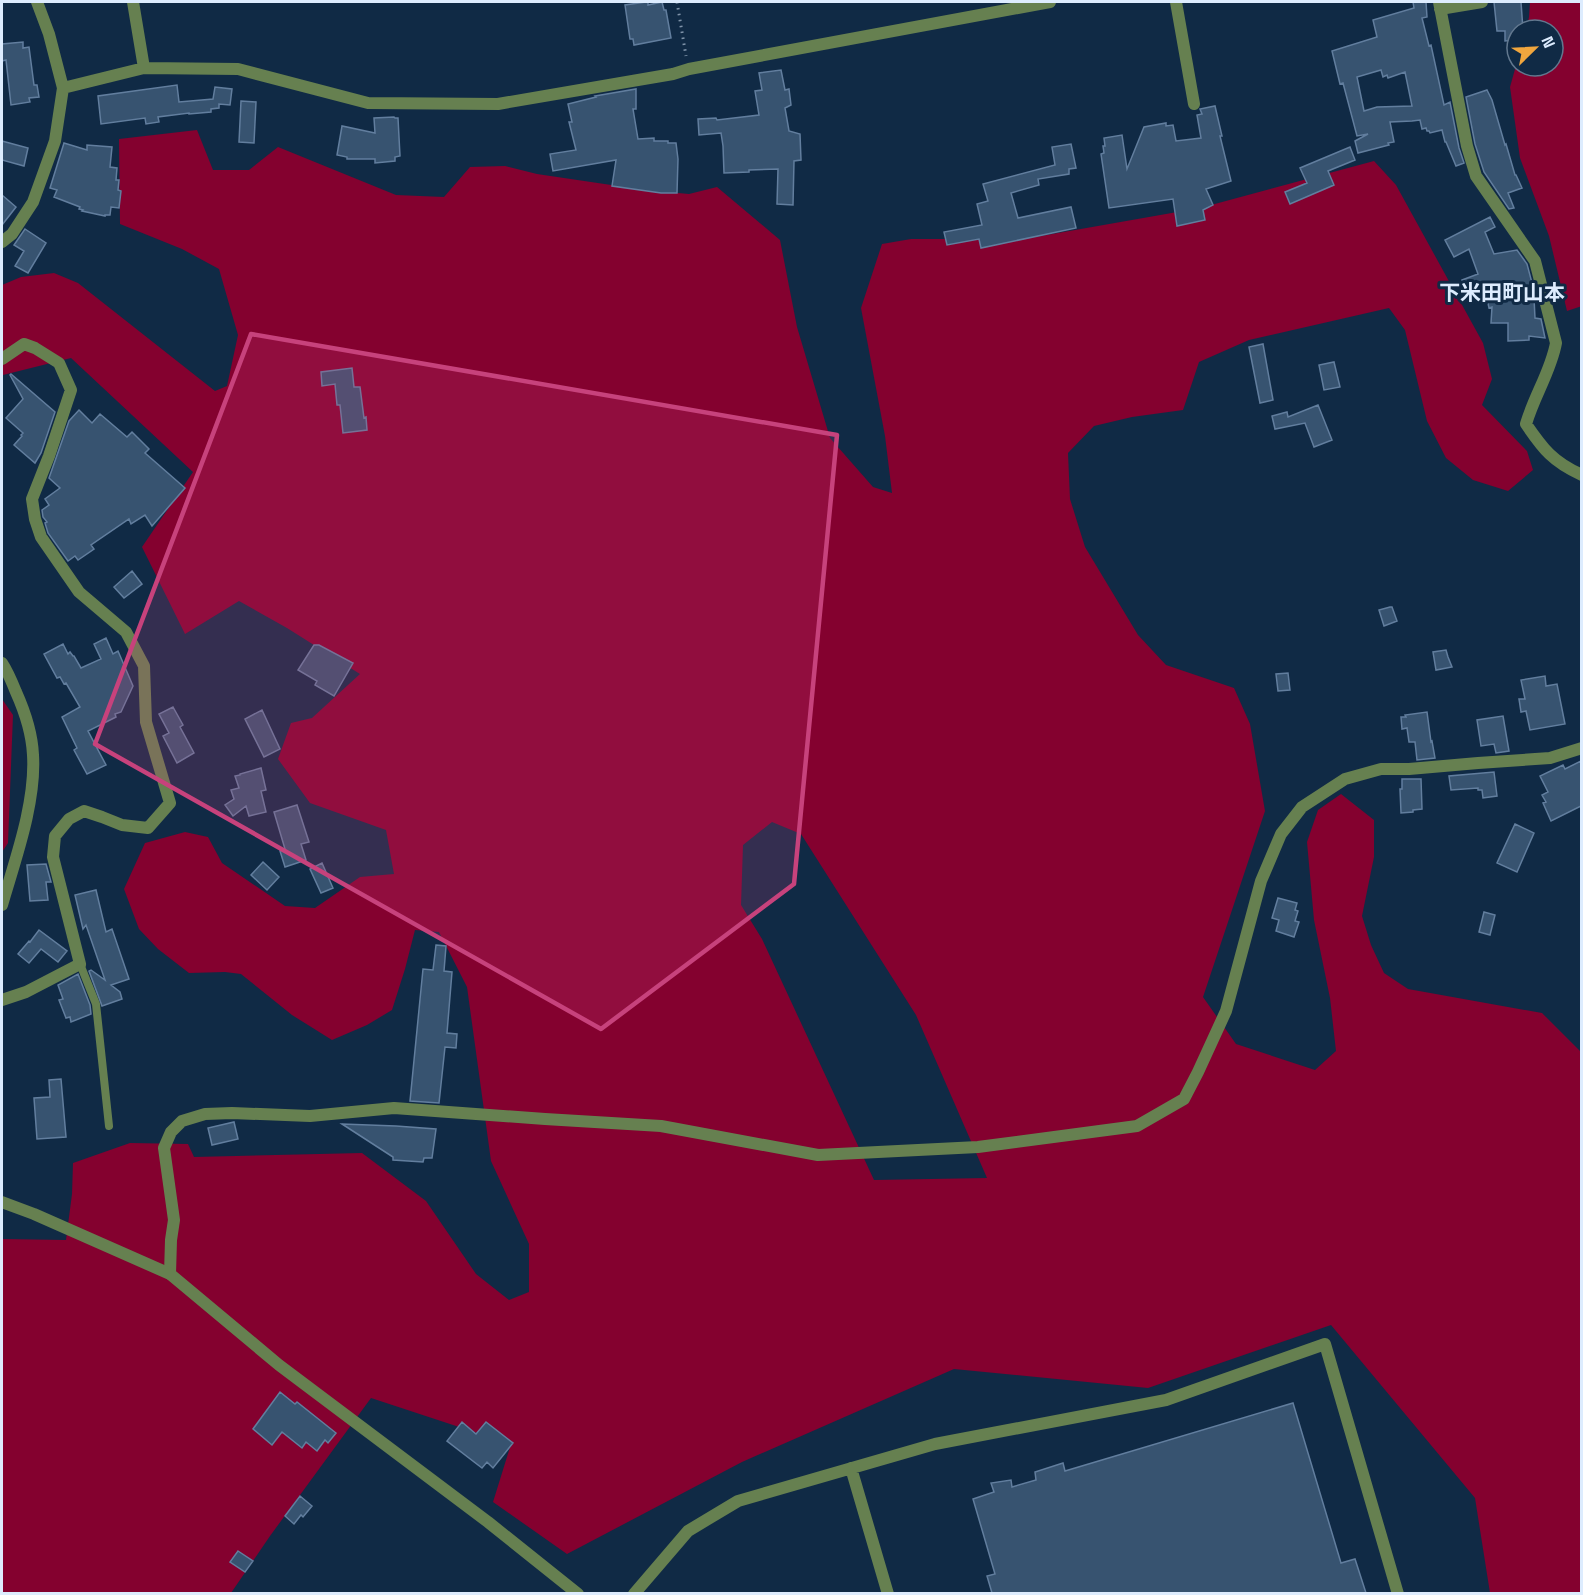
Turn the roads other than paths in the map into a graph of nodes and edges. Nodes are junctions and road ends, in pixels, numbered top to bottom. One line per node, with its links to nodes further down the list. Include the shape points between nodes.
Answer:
1 (37, 2): 8 (street)
2 (133, 2): 7 (street)
3 (1050, 2): 7 (street, via 498,104 368,103 238,69)
4 (1176, 2): 9 (street)
5 (1482, 2): 6 (street)
6 (1440, 5): 12 (street, via 1476,176 1535,261 1556,343 1526,424 1551,457)
7 (144, 68): 8 (street)
8 (63, 88): 10 (street, via 55,141 33,202 12,234)
9 (1194, 104)
10 (2, 242)
11 (2, 359): 16 (street, via 24,344 35,348 58,363 71,390 32,499 35,519 41,537 79,592 126,632 144,666 146,722 170,803 148,828 122,825 84,811 69,819 55,836 53,857)
12 (1581, 475)
13 (2, 663): 15 (street, via 25,711 33,754 23,834)
14 (1581, 748): 20 (street, via 1550,758 1381,769 1345,779 1302,807 1281,834 1261,881 1226,1011 1198,1072 1184,1099 1137,1126 978,1147 818,1155 661,1126 394,1108 310,1116 205,1114 182,1121 171,1132 164,1148 174,1220)
15 (2, 905)
16 (80, 964): 17 (street); 18 (lane, via 96,1004)
17 (2, 1000)
18 (110, 1126)
19 (2, 1202): 20 (street)
20 (170, 1274): 22 (street, via 279,1365)
21 (851, 1468): 23 (street, via 738,1501 688,1531); 24 (street); 25 (street, via 935,1444 1166,1400 1325,1344)
22 (578, 1593)
23 (634, 1593)
24 (888, 1593)
25 (1398, 1593)

